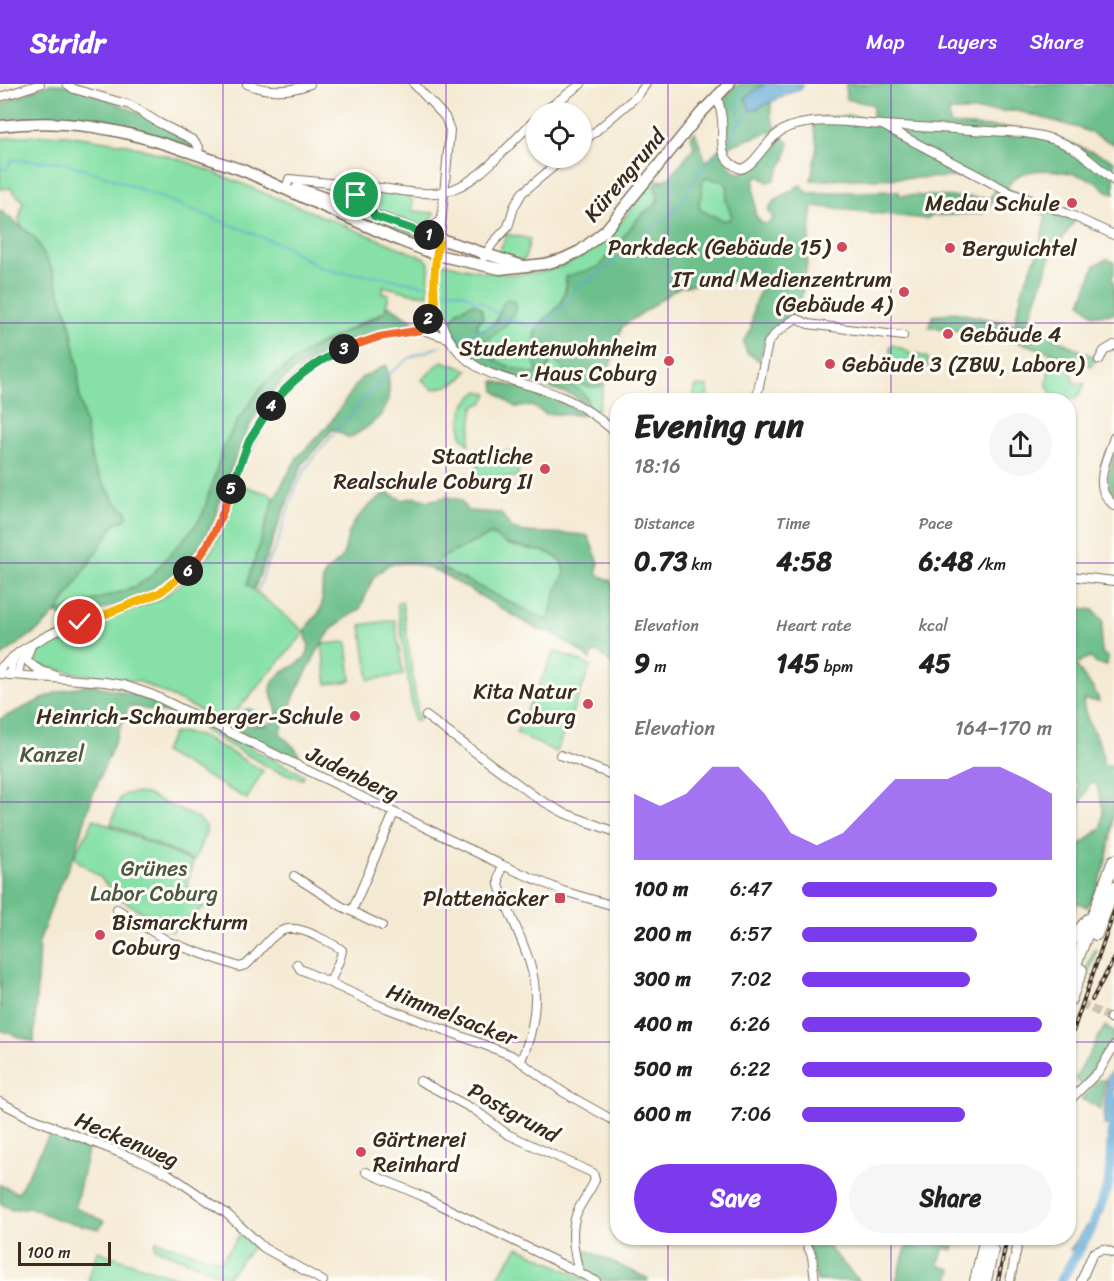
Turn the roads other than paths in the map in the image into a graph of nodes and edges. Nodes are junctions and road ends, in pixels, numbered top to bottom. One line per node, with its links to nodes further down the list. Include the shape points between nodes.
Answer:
1 (40, 84): 10 (street)
2 (68, 84): 16 (street, Kürengrund, via 130,105 193,140 199,147)
3 (247, 84): 4 (street, via 276,91)
4 (310, 84)
5 (581, 84): 11 (street)
6 (645, 84): 15 (street, via 638,95)
7 (729, 84): 9 (main road, Kürengrund)
8 (416, 85): 22 (street, via 446,117 450,130)
9 (717, 95): 12 (street, via 722,150 741,169 775,134 789,127 833,121); 32 (main road, Kürengrund, via 591,244 563,259)
10 (0, 97)
11 (557, 102)
12 (881, 125): 18 (street, via 1025,133 1051,138 1075,148); 27 (street, via 1011,193)
13 (0, 126): 16 (main road, Kürengrund, via 98,126)
14 (526, 129): 22 (street, via 476,177)
15 (592, 134)
16 (198, 154): 21 (main road, Kürengrund)
17 (552, 168): 30 (street, via 522,193 508,227)
18 (1114, 181)
19 (360, 186): 20 (street); 21 (street, via 289,179); 23 (street, via 356,195)
20 (373, 187): 22 (street); 23 (street)
21 (287, 188): 24 (main road, Kürengrund); 29 (main road, Kürengrund, via 396,240)
22 (444, 192): 25 (street)
23 (368, 196): 24 (street)
24 (374, 216): 26 (main road, Kürengrund)
25 (441, 221): 26 (street); 28 (street)
26 (422, 233): 28 (main road, Kürengrund)
27 (1114, 235)
28 (439, 239): 29 (street); 30 (main road, Kürengrund)
29 (437, 255): 31 (main road, Kürengrund); 33 (street)
30 (485, 255): 31 (street); 32 (main road, Kürengrund)
31 (480, 265): 32 (main road, Kürengrund, via 500,269)
32 (532, 266)
33 (436, 308): 34 (street); 35 (street)
34 (440, 322): 35 (street); 37 (street)
35 (421, 330): 37 (street); 46 (street, via 379,337 341,350 316,363 285,390 249,441 207,545 179,580 159,593)
36 (903, 336): 40 (street, via 808,324 796,318 768,343)
37 (448, 338): 41 (street, via 464,356 486,371 571,401)
38 (1114, 345): 39 (street)
39 (1099, 360)
40 (757, 393)
41 (610, 428)
42 (1114, 437): 43 (street, via 1102,487)
43 (1114, 506)
44 (1076, 577): 45 (street)
45 (1114, 581)
46 (31, 645): 47 (street); 50 (street); 51 (street, via 27,658 31,666)
47 (19, 651): 48 (street); 50 (street, via 12,662)
48 (0, 668)
49 (0, 674): 50 (street, Judenberg)
50 (14, 675): 51 (street, Judenberg)
51 (69, 680): 55 (street, Judenberg, via 114,683 153,695)
52 (426, 716): 56 (street, via 537,798 564,813)
53 (560, 755): 54 (street)
54 (610, 774)
55 (394, 813): 58 (street, Judenberg); 64 (street)
56 (610, 829)
57 (1114, 861): 61 (highway)
58 (502, 865): 62 (street, Judenberg, via 563,891); 72 (street, via 499,885 530,963 535,988 533,1021)
59 (294, 876): 64 (street)
60 (1114, 888): 69 (highway)
61 (1099, 904): 66 (highway); 68 (highway)
62 (610, 905)
63 (117, 909): 70 (street, via 169,942 239,967 246,965 279,932 292,927 305,930 342,950)
64 (352, 911): 65 (street)
65 (382, 926)
66 (1076, 935)
67 (297, 964): 70 (street, Himmelsacker)
68 (1076, 973)
69 (1076, 976)
70 (330, 982): 72 (street, Himmelsacker, via 378,1005)
71 (1114, 1046): 74 (street, via 1103,1073)
72 (521, 1060): 76 (street, Himmelsacker, via 563,1092)
73 (420, 1081): 83 (street, Postgrund, via 476,1110 505,1133 593,1173 595,1180 577,1212 573,1233)
74 (1076, 1095)
75 (0, 1102): 84 (street, Heckenweg, via 167,1173 227,1214 264,1248)
76 (610, 1119)
77 (366, 1172): 83 (street)
78 (807, 1245): 86 (street)
79 (984, 1245): 87 (highway)
80 (993, 1245): 88 (highway)
81 (1018, 1245): 89 (street)
82 (1114, 1253): 90 (street, via 1103,1249 1093,1253)
83 (579, 1273): 85 (street)
84 (323, 1281)
85 (596, 1281)
86 (815, 1281)
87 (976, 1281)
88 (985, 1281)
89 (1010, 1281)
90 (1081, 1281)

